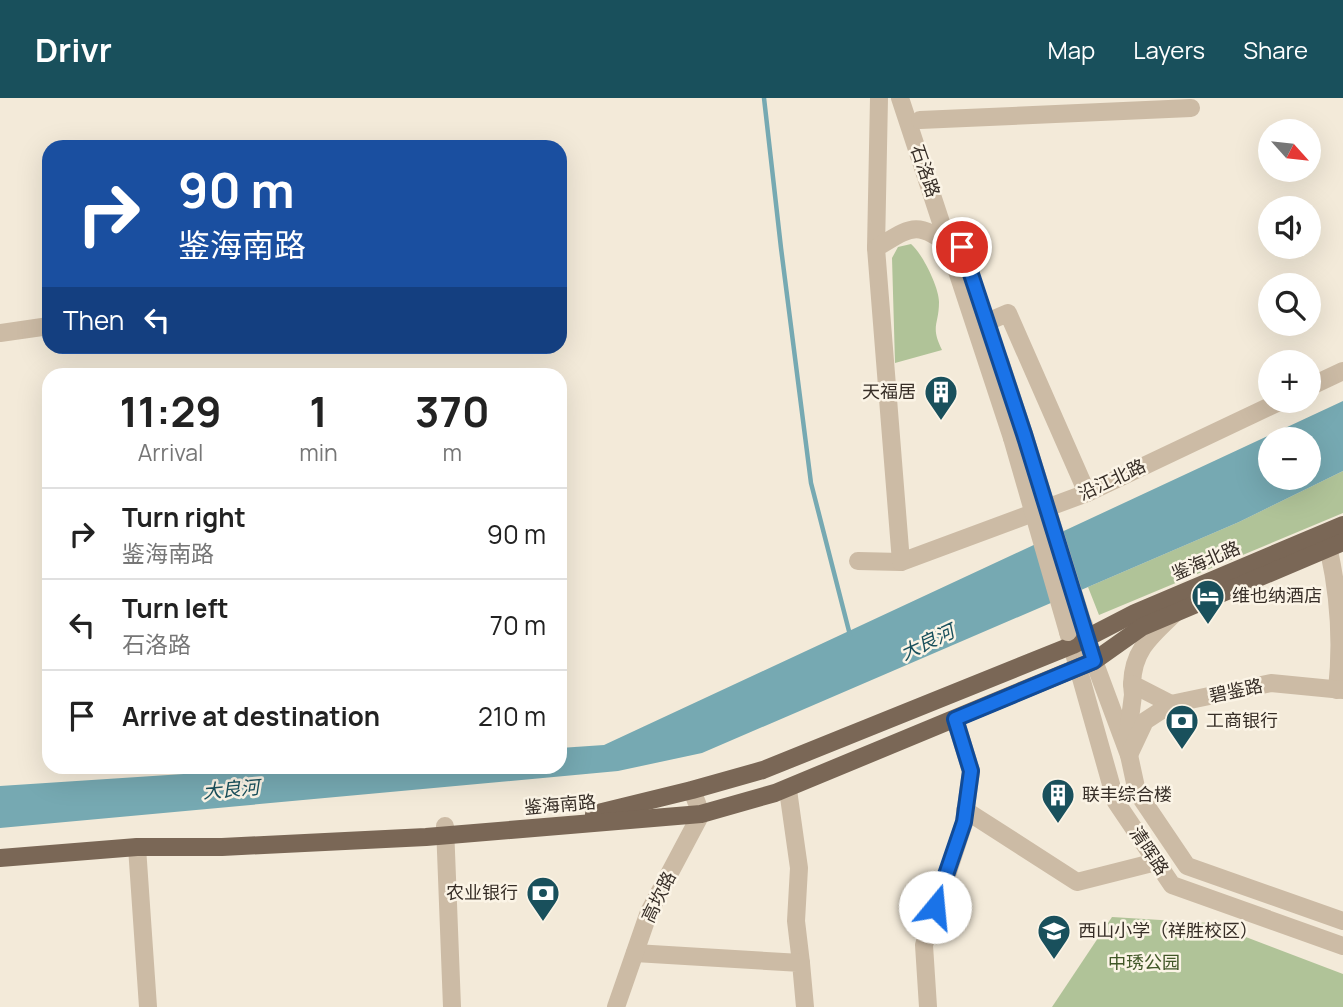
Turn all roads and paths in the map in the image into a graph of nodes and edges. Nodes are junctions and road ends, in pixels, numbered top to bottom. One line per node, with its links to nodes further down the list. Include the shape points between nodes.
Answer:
1 (879, 98): 7 (street)
2 (900, 98): 6 (street, 石洛路)
3 (913, 98): 5 (street, 石洛路)
4 (1192, 108): 5 (street)
5 (920, 120): 8 (street, 石洛路)
6 (950, 246): 7 (street, via 932,231 909,229); 14 (street, 石洛路)
7 (876, 248): 19 (street)
8 (987, 322): 14 (street, 石洛路); 15 (street, via 1008,313)
9 (42, 327): 10 (street)
10 (0, 333)
11 (1343, 371): 12 (street)
12 (1321, 381)
13 (1258, 411): 15 (street, 沿江北路)
14 (1018, 436): 21 (street, 石洛路, bridge)
15 (1087, 493): 19 (street, 沿江北路)
16 (1343, 525): 21 (main road, 鉴海北路)
17 (1336, 546): 20 (main road, 鉴海北路); 24 (street)
18 (858, 561): 19 (street, 沿江北路)
19 (901, 562)
20 (1175, 613): 22 (main road, 鉴海北路, via 1142,627); 23 (street, via 1146,640 1133,666)
21 (1078, 635): 22 (street, 清晖路); 28 (main road, 鉴海南路, via 763,770)
22 (1086, 664): 26 (main road, 鉴海南路); 27 (street, 清晖路); 36 (street, 清晖路, via 1116,802)
23 (1132, 684): 25 (street); 27 (street)
24 (1340, 690): 25 (street, 碧鉴路, via 1271,683)
25 (1171, 704): 27 (street, via 1145,721)
26 (955, 719): 30 (street, via 971,771); 31 (main road, 鉴海南路, via 775,793)
27 (1128, 750): 37 (street, 清晖路, via 1136,792 1187,866)
28 (692, 790): 31 (street); 32 (main road, 鉴海南路, via 594,814)
29 (788, 790): 40 (street, via 799,868 796,921)
30 (965, 810): 36 (street, via 1077,882); 45 (street, via 924,945)
31 (701, 814): 32 (main road, 鉴海南路); 39 (street, 高坎路, via 649,912)
32 (445, 831): 33 (main road, 鉴海南路, via 222,847); 34 (main road, 鉴海南路, via 137,838); 42 (street)
33 (137, 847): 35 (main road, 鉴海南路); 41 (street)
34 (0, 849)
35 (0, 858)
36 (1156, 862): 38 (street, 清晖路, via 1172,885)
37 (1343, 921)
38 (1343, 946)
39 (635, 953): 40 (street); 43 (street, 高坎路)
40 (801, 963): 44 (street)
41 (148, 1007)
42 (452, 1007)
43 (616, 1007)
44 (805, 1007)
45 (928, 1007)

